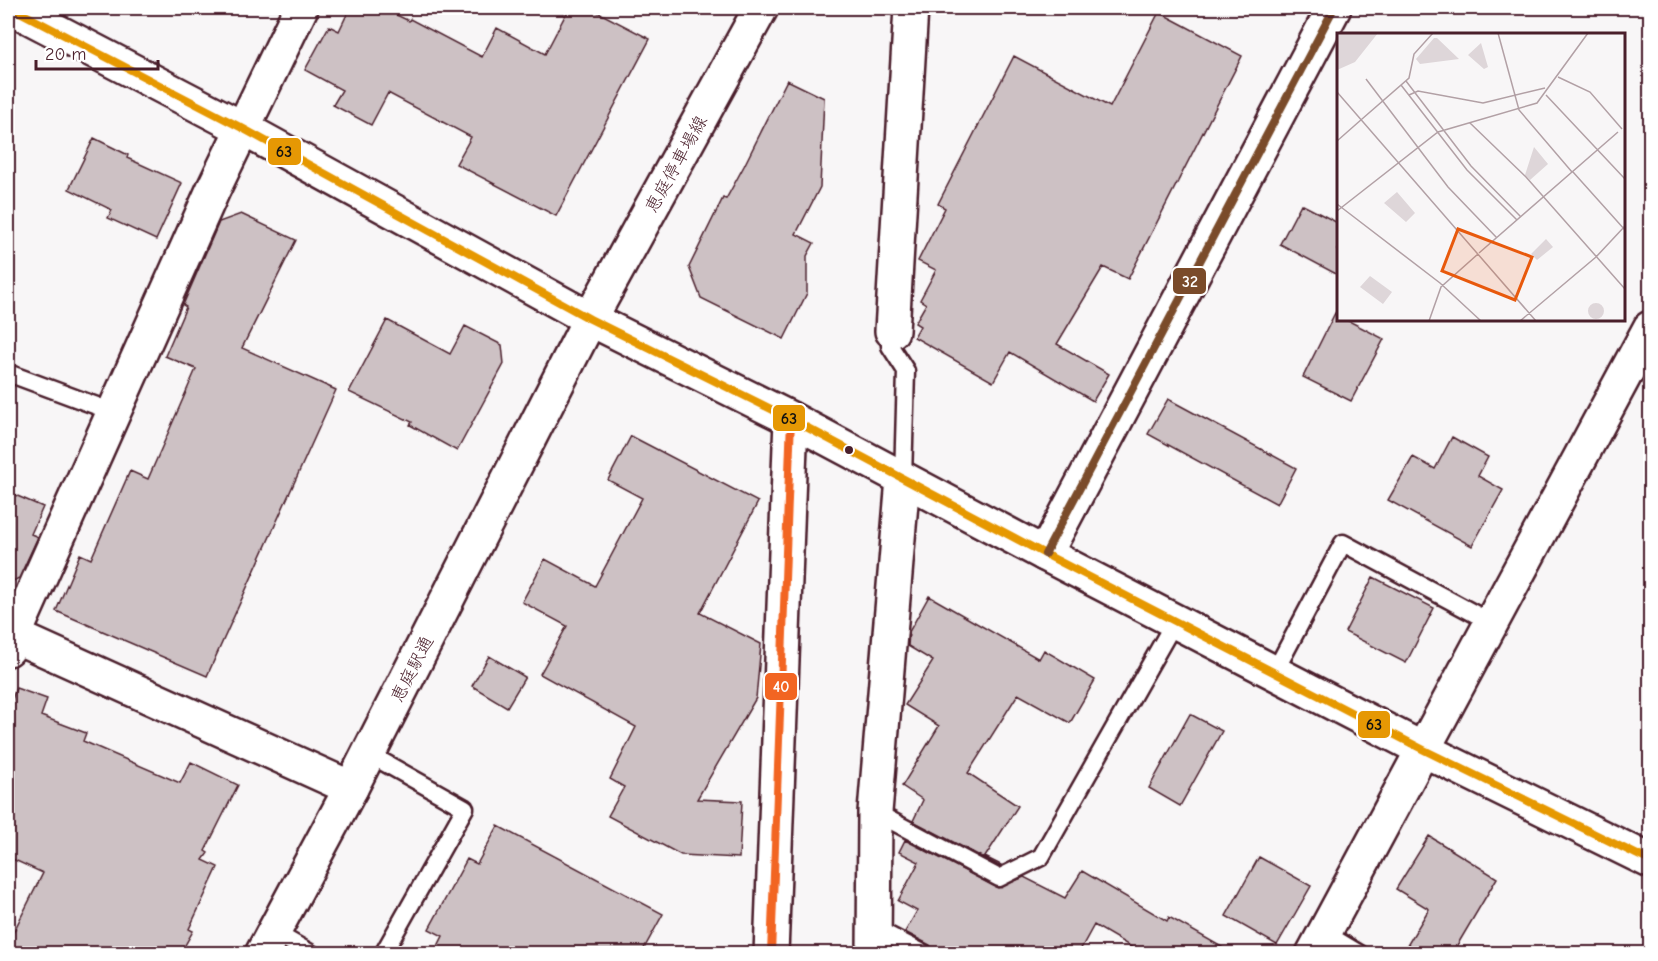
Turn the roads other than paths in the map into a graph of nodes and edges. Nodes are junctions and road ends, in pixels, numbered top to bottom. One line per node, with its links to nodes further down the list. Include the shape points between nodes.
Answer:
1 (12, 8): 6 (street)
2 (301, 8): 6 (street)
3 (761, 8): 7 (street, 恵庭停車場線)
4 (911, 8): 9 (street)
5 (1334, 8): 14 (street)
6 (242, 128): 7 (street); 11 (street)
7 (590, 320): 12 (street); 20 (street, 恵庭駅通)
8 (1650, 328): 16 (street)
9 (892, 331): 13 (lane, via 890,346 906,371)
10 (8, 373): 11 (lane)
11 (113, 412): 17 (street)
12 (791, 419): 13 (street); 29 (street)
13 (903, 479): 14 (street); 22 (street)
14 (1045, 554): 15 (street)
15 (1175, 621): 18 (street); 22 (lane, via 1041,857 999,878)
16 (1492, 623): 18 (lane, via 1343,543); 19 (street)
17 (9, 639): 21 (street)
18 (1274, 673): 19 (street)
19 (1424, 750): 23 (street); 26 (street)
20 (369, 754): 21 (street, 恵庭駅通); 28 (lane, via 465,808)
21 (351, 788): 25 (street, 恵庭駅通)
22 (875, 812): 24 (street)
23 (1650, 861)
24 (875, 941): 30 (lane)
25 (268, 943): 27 (lane)
26 (1319, 943): 31 (lane)
27 (312, 954)
28 (383, 954)
29 (771, 954)
30 (925, 954)
31 (1360, 954)

